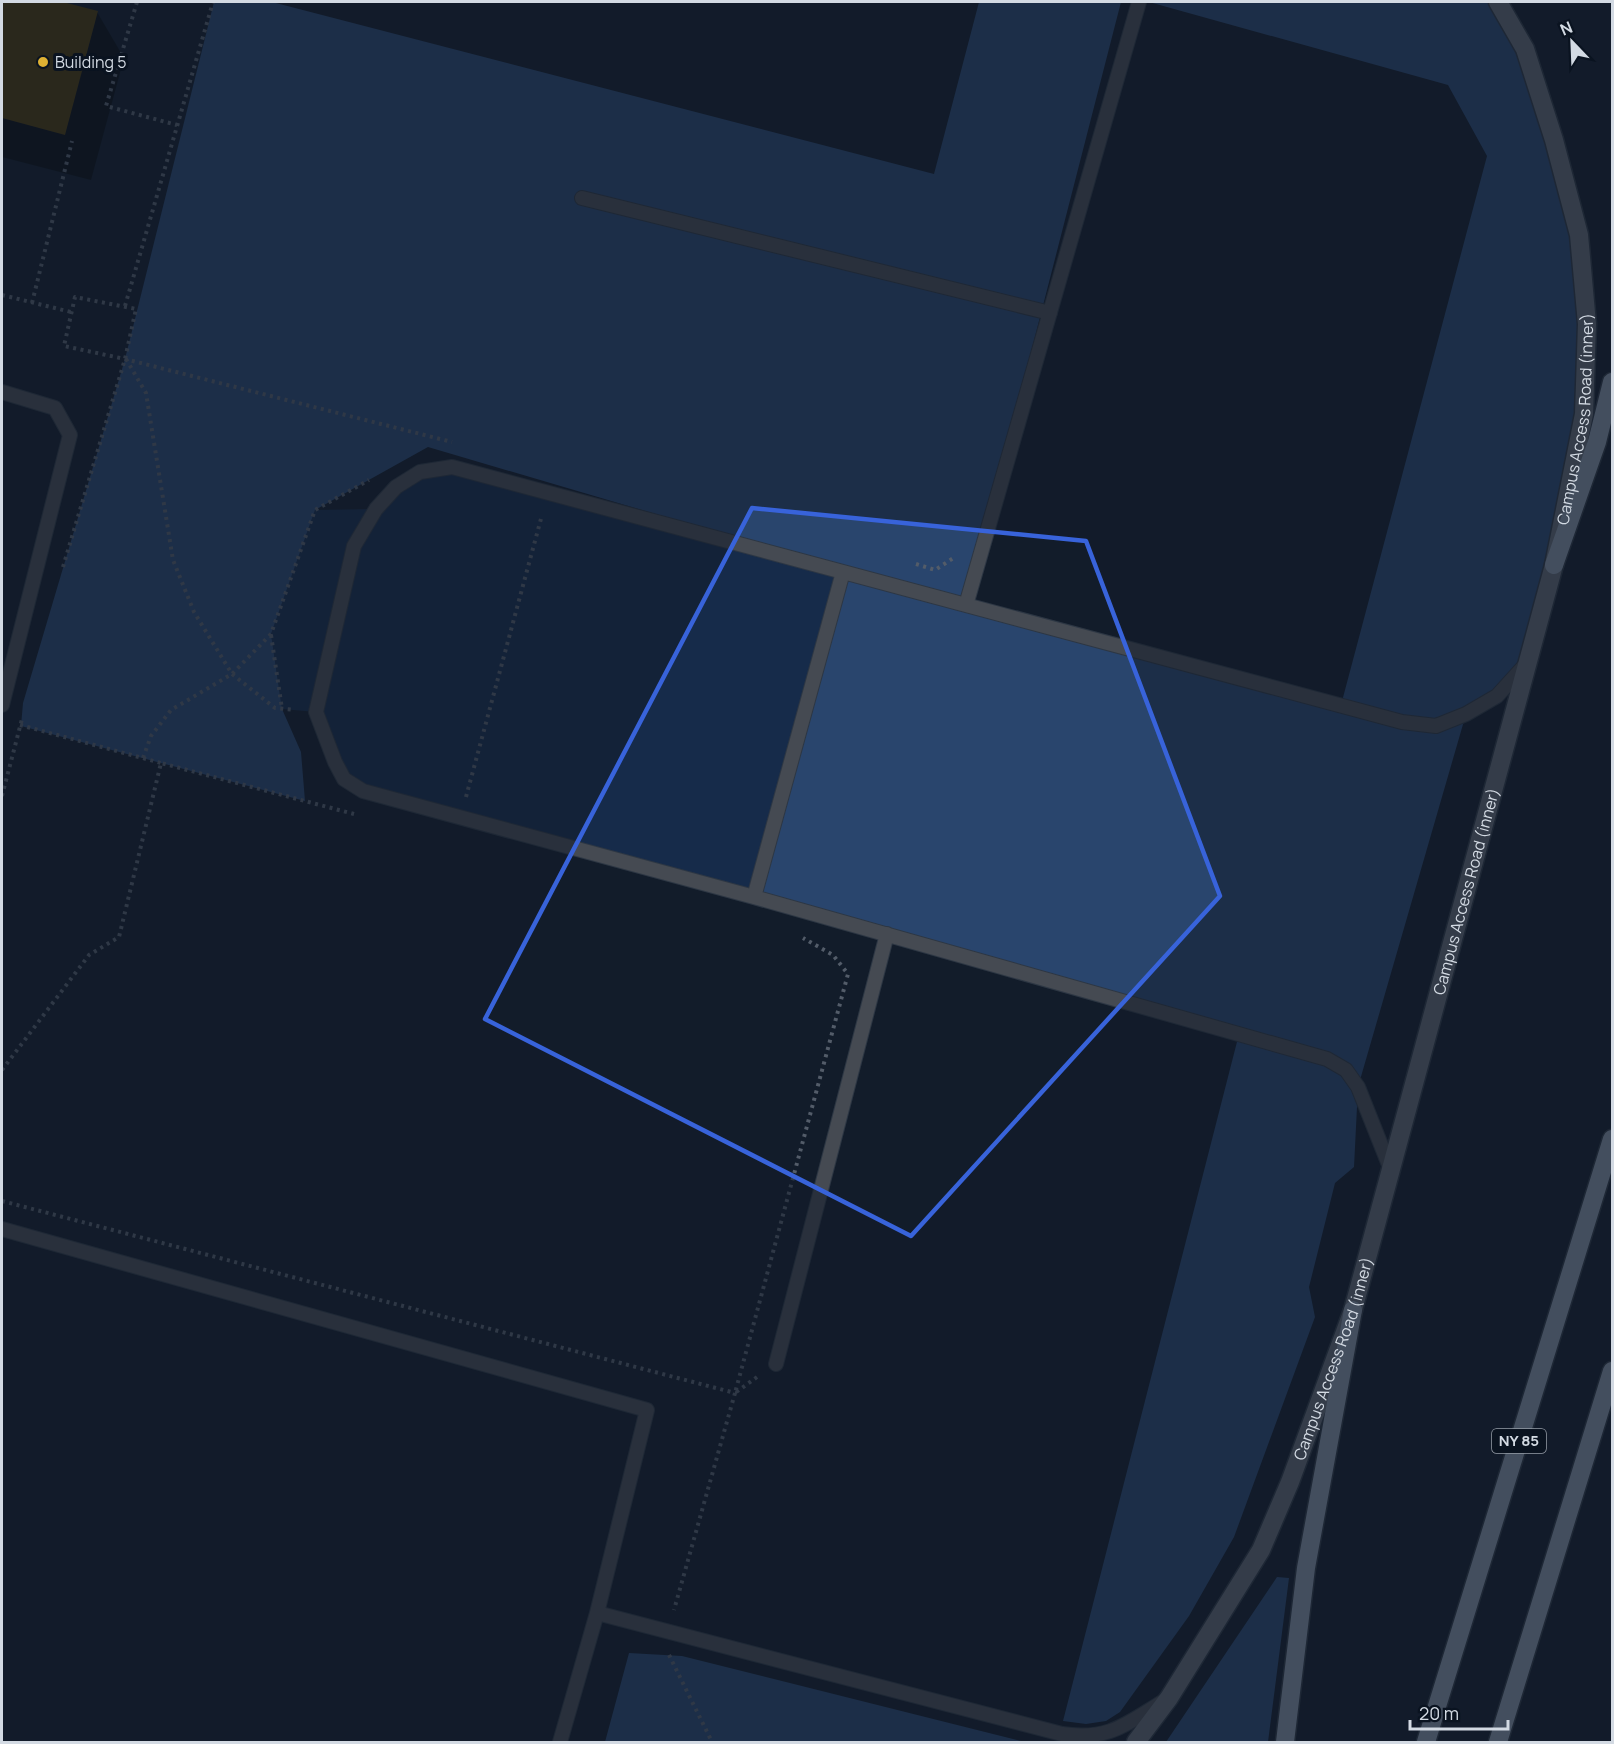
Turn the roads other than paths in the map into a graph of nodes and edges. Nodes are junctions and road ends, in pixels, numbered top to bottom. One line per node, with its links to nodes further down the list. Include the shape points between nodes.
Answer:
1 (1139, 2): 4 (lane)
2 (1498, 2): 7 (street, Campus Access Road (inner), via 1525,50 1579,236 1587,324 1584,414)
3 (582, 198): 4 (lane)
4 (1050, 313): 9 (lane)
5 (1612, 382): 7 (highway, via 1597,442)
6 (2, 392): 11 (lane, via 55,408 70,435)
7 (1554, 565): 10 (street, Campus Access Road (inner))
8 (843, 572): 9 (lane); 12 (lane); 12 (lane, via 452,467 420,472 396,487 376,509 354,546 316,712 344,779 363,791)
9 (966, 606): 10 (lane, via 1402,722 1436,726 1497,696)
10 (1528, 662): 15 (street, Campus Access Road (inner))
11 (2, 705)
12 (754, 897): 13 (lane)
13 (887, 934): 15 (lane, via 1327,1059 1346,1070 1358,1087); 18 (lane)
14 (1612, 1139): 25 (highway, NY 85)
15 (1390, 1170): 17 (street, Campus Access Road (inner))
16 (2, 1229): 20 (lane, via 646,1410)
17 (1353, 1311): 21 (street, Campus Access Road (inner), via 1261,1550); 24 (highway, via 1306,1568)
18 (776, 1364)
19 (1612, 1371): 26 (highway)
20 (597, 1612): 21 (lane, via 1087,1738 1116,1730); 22 (lane)
21 (1169, 1698): 23 (street, Campus Access Road (inner))
22 (560, 1743)
23 (1136, 1743)
24 (1285, 1743)
25 (1426, 1743)
26 (1498, 1743)

